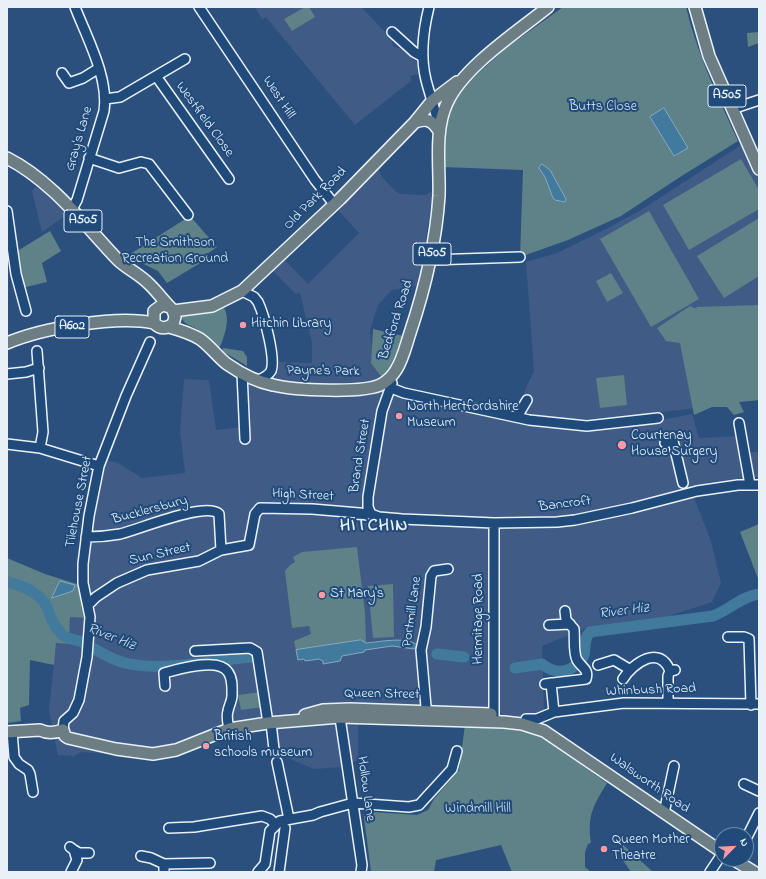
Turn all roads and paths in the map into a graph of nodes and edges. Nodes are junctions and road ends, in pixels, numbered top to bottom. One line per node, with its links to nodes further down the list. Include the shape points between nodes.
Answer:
1 (75, 7): 9 (street, Gray's Lane)
2 (199, 7): 23 (street, West Hill, via 315,180)
3 (429, 7): 7 (street, Bedford Road, via 424,30)
4 (548, 7): 12 (main road, Bedford Road / A505)
5 (695, 7): 16 (main road, A505, via 709,56)
6 (392, 32): 7 (street)
7 (423, 57): 15 (street, Bedford Road)
8 (186, 58): 11 (street)
9 (99, 68): 10 (street, via 69,83); 13 (street, Gray's Lane)
10 (62, 73)
11 (156, 76): 13 (street, via 118,98); 22 (street, Westfield Close)
12 (462, 78): 15 (main road, Old Park Road / A505); 18 (main road, Bedford Road / A505, via 447,101)
13 (105, 98): 20 (street, Gray's Lane, via 104,110)
14 (759, 100): 16 (street)
15 (432, 101): 17 (main road, Old Park Road / A505); 18 (street, Bedford Road)
16 (732, 109): 21 (main road, A505)
17 (414, 122): 18 (main road, via 430,120); 23 (main road, Old Park Road / A505)
18 (439, 131): 28 (main road, Bedford Road / A505, via 438,198)
19 (7, 158): 24 (main road, A505, via 23,167)
20 (89, 158): 24 (street, Gray's Lane); 26 (street, via 119,168 138,163 149,164)
21 (759, 169)
22 (229, 179)
23 (334, 204): 31 (main road, Old Park Road / A505)
24 (72, 209): 30 (main road, A505, via 122,264 148,282)
25 (7, 211): 29 (street)
26 (188, 215)
27 (520, 257): 28 (street)
28 (431, 260): 40 (main road, Bedford Road / A505, via 420,302)
29 (11, 263): 33 (street)
30 (154, 290): 32 (main road, A505); 34 (main road)
31 (242, 292): 32 (main road, Old Park Road / A505, via 212,306); 43 (street, via 254,297 260,305 271,346 271,370)
32 (172, 309): 34 (main road, via 162,305); 35 (main road, via 174,321)
33 (26, 311)
34 (155, 314): 35 (main road, via 162,328); 37 (main road, A602, via 139,320 90,324 44,332)
35 (169, 326): 41 (main road, Payne's Park, via 201,340)
36 (150, 342): 55 (street, Tilehouse Street)
37 (7, 343)
38 (37, 351): 39 (street)
39 (39, 368): 42 (street); 54 (street, via 43,432)
40 (396, 371): 44 (street, Brand Street); 45 (main road, Bedford Road / A505)
41 (242, 373): 43 (main road, Payne's Park); 51 (street)
42 (7, 374)
43 (258, 380): 45 (main road, Payne's Park, via 294,389)
44 (391, 388): 45 (street, via 387,392); 47 (street, Brand Street); 48 (street)
45 (377, 390): 47 (street, Brand Street)
46 (527, 400): 48 (street)
47 (384, 402): 59 (street, Brand Street, via 368,497)
48 (518, 417): 49 (street, via 588,426)
49 (658, 418)
50 (739, 423): 56 (street)
51 (245, 439)
52 (665, 443): 57 (street, via 672,441)
53 (7, 444): 54 (street)
54 (40, 448): 55 (street)
55 (98, 466): 61 (street, Tilehouse Street)
56 (755, 485): 57 (street, Bancroft, via 697,491)
57 (684, 489): 60 (street, Bancroft, via 664,501 574,520)
58 (258, 509): 59 (street, High Street, via 272,507); 62 (street, Sun Street, via 249,545)
59 (371, 514): 60 (street, Bancroft, via 402,519)
60 (494, 523): 80 (street, Hermitage Road)
61 (86, 537): 62 (street, Bucklersbury, via 121,534 184,514 213,511 219,514); 64 (street, Tilehouse Street, via 83,583)
62 (221, 550): 64 (street, Sun Street, via 199,561 158,567 126,578 106,589)
63 (448, 569): 78 (street, Portmill Lane, via 434,571 431,576 429,607 421,650)
64 (88, 605): 85 (street, Tilehouse Street, via 87,657 79,700 70,725)
65 (565, 611): 66 (street, via 566,620)
66 (570, 624): 67 (street); 76 (street, via 574,629 579,662 587,673 586,679 548,684)
67 (549, 625)
68 (728, 637): 75 (street, via 749,639)
69 (195, 651): 82 (street, via 250,648 258,656)
70 (598, 665): 71 (street, via 614,660)
71 (629, 669): 72 (street); 74 (street, via 649,658 659,658 667,664 673,671 668,676)
72 (623, 679)
73 (165, 686): 83 (street, via 164,673 211,664 226,669 232,682 232,698 227,714)
74 (668, 703): 75 (street, Whinbush Road); 76 (street, Whinbush Road, via 624,703)
75 (755, 704)
76 (554, 712): 79 (street, Whinbush Road)
77 (339, 713): 78 (main road, Queen Street); 82 (main road, Queen Street, via 323,710); 95 (street, Hollow Lane)
78 (427, 715): 80 (main road, Queen Street)
79 (545, 716): 81 (street, Whinbush Road); 84 (street, via 542,723)
80 (494, 718): 81 (main road, Walsworth Road, via 511,715); 87 (main road, Walsworth Road, via 522,724 544,732)
81 (526, 719): 84 (main road, Walsworth Road)
82 (269, 723): 83 (main road, Queen Street); 88 (street)
83 (229, 729): 85 (main road, Queen Street, via 176,750 153,754 116,749 73,738 70,732)
84 (545, 729): 87 (main road, Walsworth Road)
85 (63, 730): 86 (main road, via 55,733 40,730)
86 (9, 732): 94 (street, via 14,757 32,777)
87 (558, 741): 97 (main road, Walsworth Road)
88 (274, 749)
89 (457, 751): 95 (street, via 452,770 419,805 409,807)
90 (276, 762): 98 (street)
91 (674, 766): 97 (street)
92 (744, 784): 93 (street)
93 (759, 791)
94 (33, 792)
95 (353, 803): 98 (street, via 312,816); 113 (street, Hollow Lane)
96 (759, 812): 100 (street)
97 (664, 813): 103 (main road, Walsworth Road)
98 (289, 819): 99 (street)
99 (275, 824): 101 (street, via 270,818 262,816 194,827); 106 (street, via 269,835)
100 (752, 827)
101 (169, 828)
102 (285, 828): 107 (street)
103 (714, 847)
104 (89, 853): 110 (street, via 79,853 72,848 77,860)
105 (141, 856): 109 (street, via 150,858)
106 (266, 858): 107 (street); 111 (street, via 265,864)
107 (280, 860): 112 (street)
108 (210, 863): 109 (street)
109 (164, 868)
110 (71, 872)
111 (258, 872)
112 (279, 872)
113 (361, 872)

